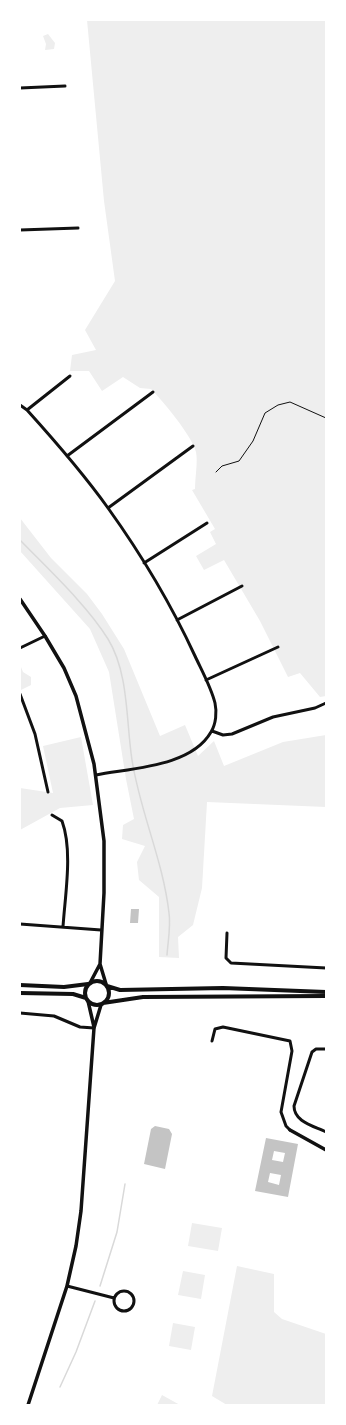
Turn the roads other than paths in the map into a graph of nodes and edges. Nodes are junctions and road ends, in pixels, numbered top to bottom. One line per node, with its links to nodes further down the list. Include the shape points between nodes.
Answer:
1 (65, 86): 2 (street)
2 (20, 88)
3 (78, 228): 4 (street)
4 (20, 230)
5 (70, 376): 8 (street)
6 (153, 392): 10 (street)
7 (20, 405): 8 (street)
8 (27, 410): 10 (street)
9 (193, 446): 11 (street)
10 (67, 456): 11 (street)
11 (108, 508): 13 (street)
12 (207, 523): 13 (street)
13 (144, 563): 16 (street)
14 (242, 586): 16 (street)
15 (20, 599): 17 (street)
16 (177, 620): 20 (street)
17 (45, 636): 19 (street); 24 (street, via 64,668 76,696)
18 (278, 647): 20 (street)
19 (20, 648)
20 (206, 680): 23 (street, via 216,711)
21 (20, 694): 25 (street, via 35,734)
22 (326, 703): 23 (street, via 274,717 232,734 223,735)
23 (212, 731): 24 (street, via 203,743 187,754 165,762)
24 (96, 775): 29 (street, via 104,841)
25 (48, 792)
26 (52, 815): 28 (street, via 62,821 65,829 67,869)
27 (20, 924): 28 (street)
28 (63, 927): 29 (street)
29 (101, 930): 31 (street)
30 (227, 933): 32 (street, via 226,958 231,963)
31 (100, 964): 33 (street); 35 (street)
32 (326, 968)
33 (89, 984): 34 (main road, via 64,987); 35 (main road, via 99,981); 39 (main road, via 85,991)
34 (20, 985)
35 (106, 985): 36 (main road, via 120,990 223,988); 40 (main road, via 109,996)
36 (326, 992)
37 (20, 993): 39 (main road, via 73,994)
38 (326, 996): 40 (main road, via 143,997)
39 (87, 999): 40 (main road, via 95,1005); 42 (street)
40 (102, 1004): 42 (street)
41 (20, 1014): 42 (street, via 54,1016 80,1027)
42 (94, 1028): 48 (street, via 81,1211)
43 (212, 1041): 45 (street, via 215,1029 223,1027 290,1042 292,1052 281,1112)
44 (326, 1049): 46 (street, via 316,1049 311,1054 294,1106 295,1115)
45 (290, 1130): 47 (street)
46 (326, 1132)
47 (326, 1150)
48 (68, 1286): 49 (street); 50 (street)
49 (114, 1298): 49 (street, via 116,1307 124,1311 133,1302 133,1296 127,1291 119,1292)
50 (28, 1405)

